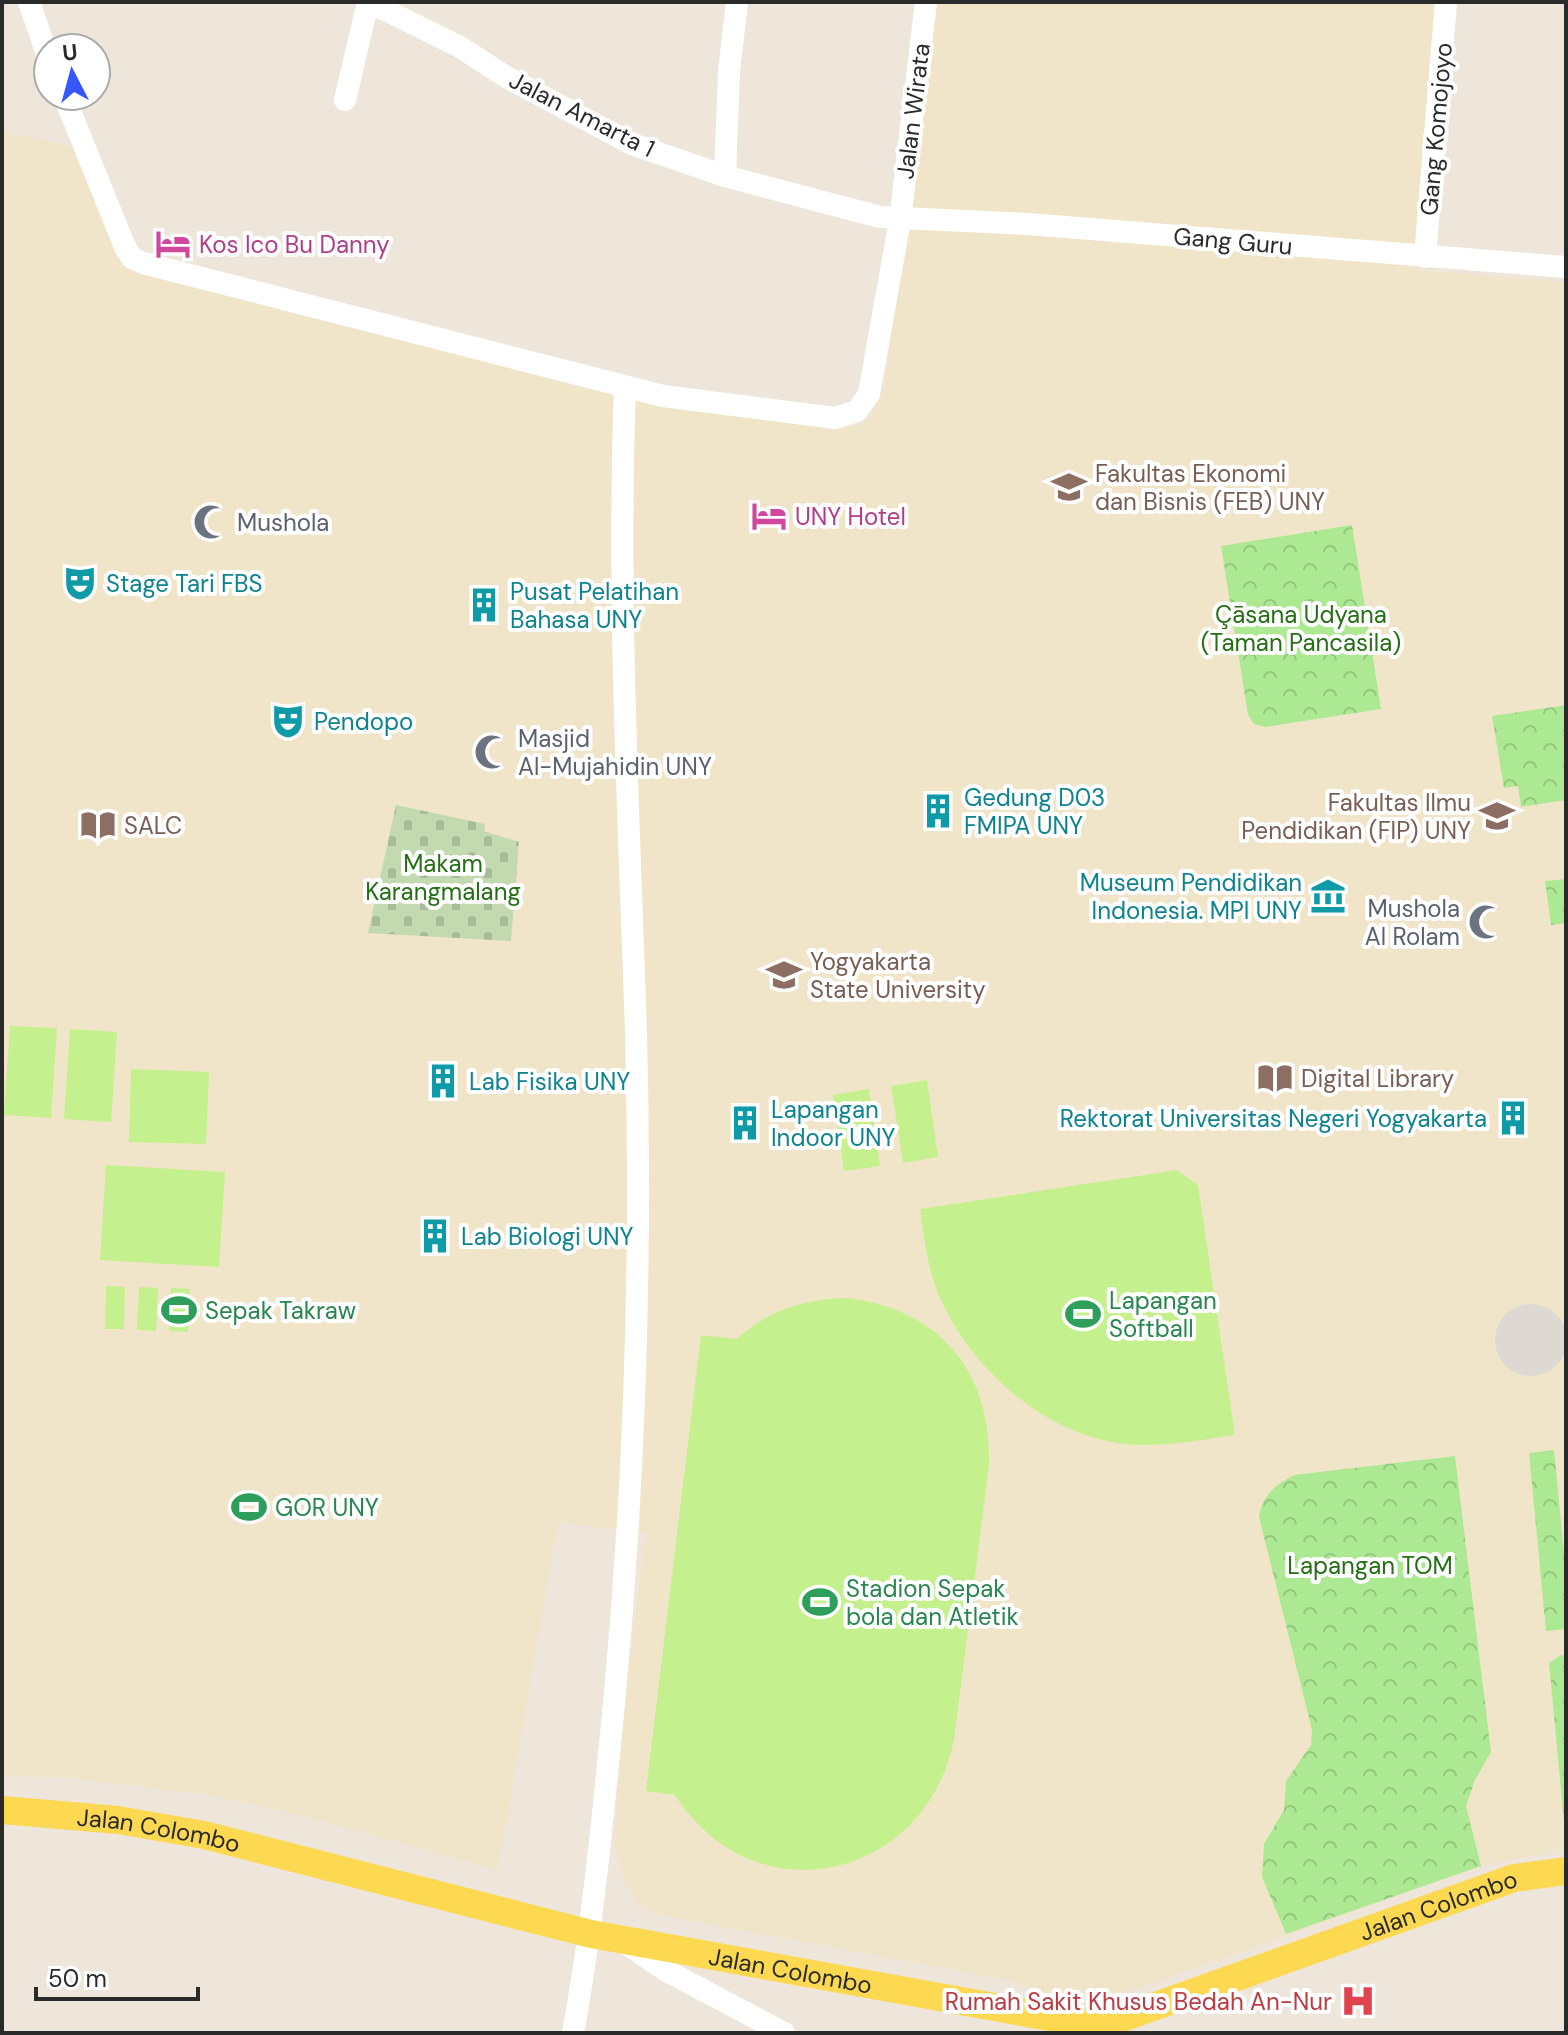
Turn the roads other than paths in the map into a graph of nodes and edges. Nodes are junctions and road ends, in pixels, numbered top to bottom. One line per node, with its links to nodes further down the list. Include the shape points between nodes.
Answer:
1 (29, 2): 6 (street)
2 (737, 2): 9 (street)
3 (926, 2): 10 (street, Jalan Wirata)
4 (1446, 2): 11 (street, Gang Komojoyo)
5 (375, 3): 7 (street); 9 (street, Jalan Amarta 1, via 583,120 632,144)
6 (39, 32)
7 (345, 100)
8 (71, 112): 13 (street, Jalan Wirata, via 132,258)
9 (725, 176): 10 (street, Jalan Amarta 1)
10 (900, 220): 11 (street, Gang Guru, via 1037,225); 13 (street, Jalan Wirata, via 869,394 857,411 835,418)
11 (1425, 257): 12 (street, Gang Guru)
12 (1566, 267)
13 (625, 387): 16 (street, via 620,537 636,1037 636,1427)
14 (2, 1810): 16 (main road, Jalan Colombo, via 118,1820 204,1835)
15 (1566, 1871): 16 (main road, Jalan Colombo, via 1514,1878 1130,2015 1092,2021)
16 (604, 1936): 17 (street); 18 (street)
17 (573, 2033)
18 (784, 2033)

